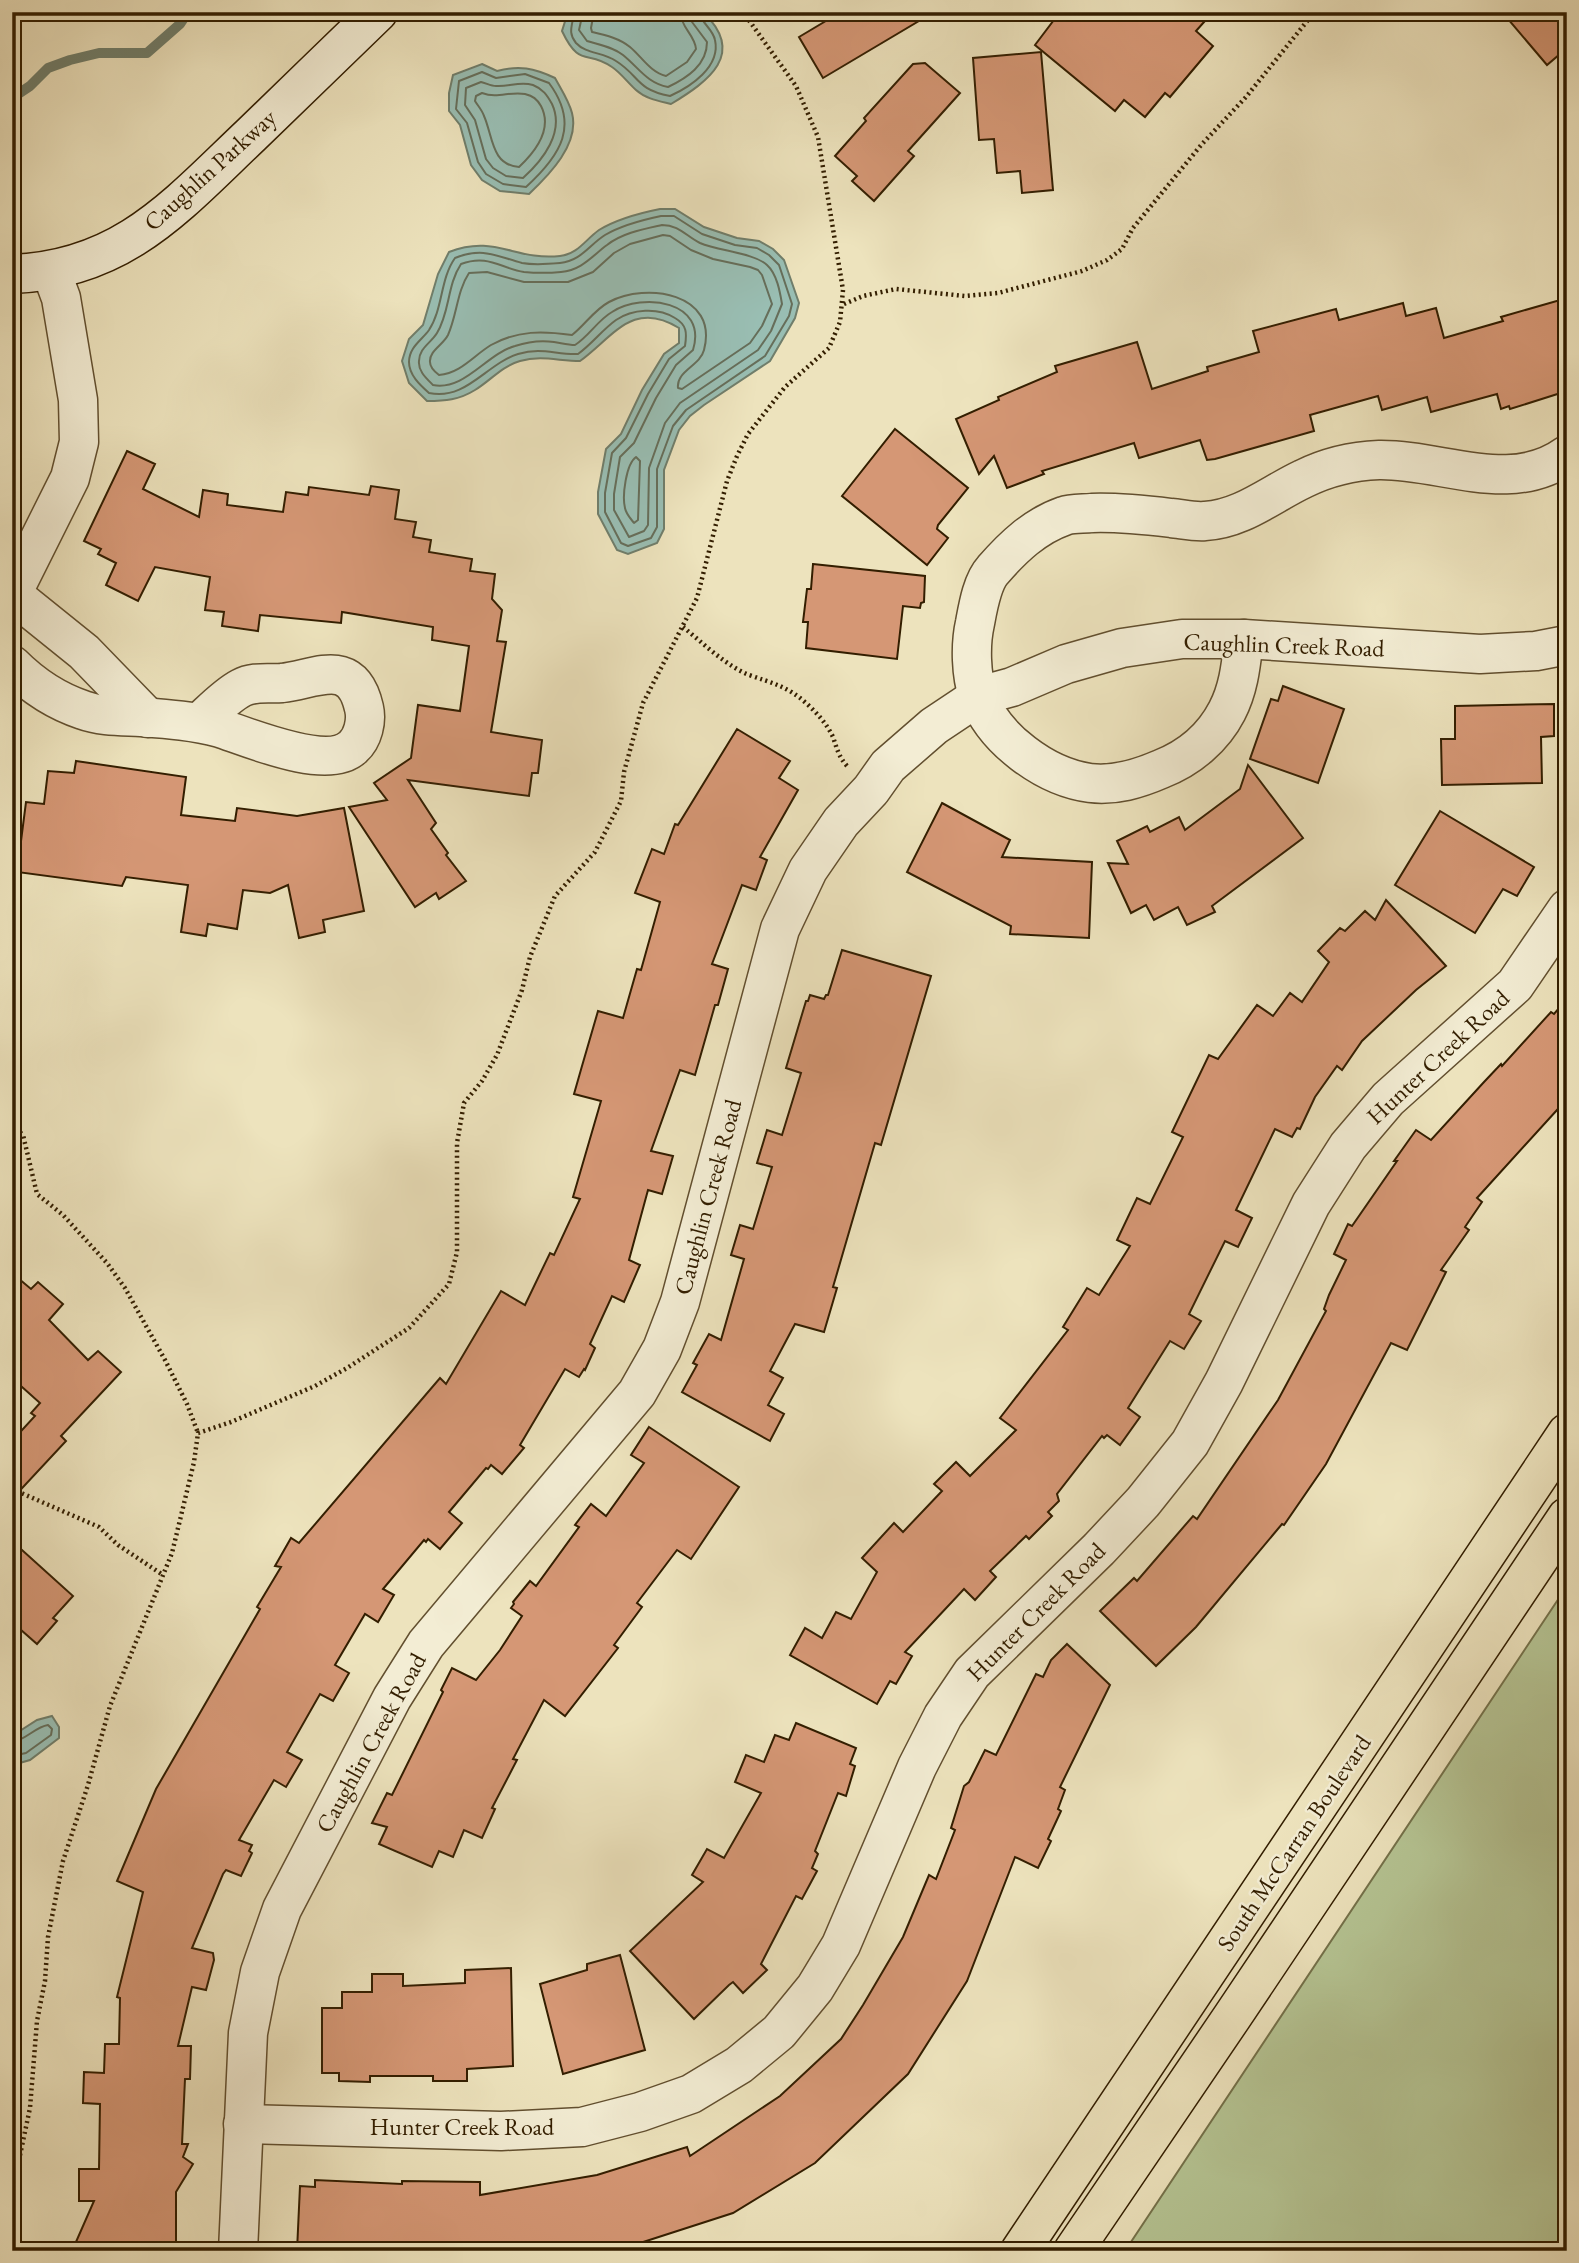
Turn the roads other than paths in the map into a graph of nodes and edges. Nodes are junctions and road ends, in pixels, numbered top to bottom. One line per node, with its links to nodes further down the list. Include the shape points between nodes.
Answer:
1 (379, 12): 2 (street, Caughlin Parkway, via 147,230 103,254)
2 (51, 271): 3 (street, Caughlin Parkway); 5 (street, via 61,298 78,400 79,442 70,478)
3 (12, 274)
4 (1567, 455): 9 (street, via 1523,474 1483,474 1380,460 1344,463 1304,478 1253,507 1205,522 1111,513 1067,514 1034,528 990,572 972,635)
5 (12, 594): 10 (street, via 84,652)
6 (1244, 639): 7 (street, Caughlin Creek Road, via 1480,654); 9 (street, Caughlin Creek Road, via 1182,639 1122,648); 9 (street, via 1239,679 1227,711 1208,739 1183,761 1122,783 1089,783 1033,761 998,729)
7 (1567, 645)
8 (12, 665): 10 (street, via 43,691 85,711)
9 (979, 696): 15 (street, Caughlin Creek Road, via 933,726 888,766 808,870 780,929 680,1302 662,1349 637,1393 426,1644 393,1698 282,1909 260,1972 248,2033)
10 (148, 718): 11 (street)
11 (200, 722)
12 (1567, 909): 15 (street, Hunter Creek Road, via 1515,985 1388,1099 1348,1146 1311,1204 1224,1382 1182,1453 1099,1549 972,1673 917,1767 841,1945 816,1988 779,2032 691,2094 582,2126 501,2132)
13 (1567, 1433): 17 (main road, South McCarran Boulevard)
14 (1567, 1517): 18 (main road, South McCarran Boulevard)
15 (243, 2124): 16 (street, Caughlin Creek Road)
16 (238, 2251)
17 (1020, 2251)
18 (1073, 2251)

